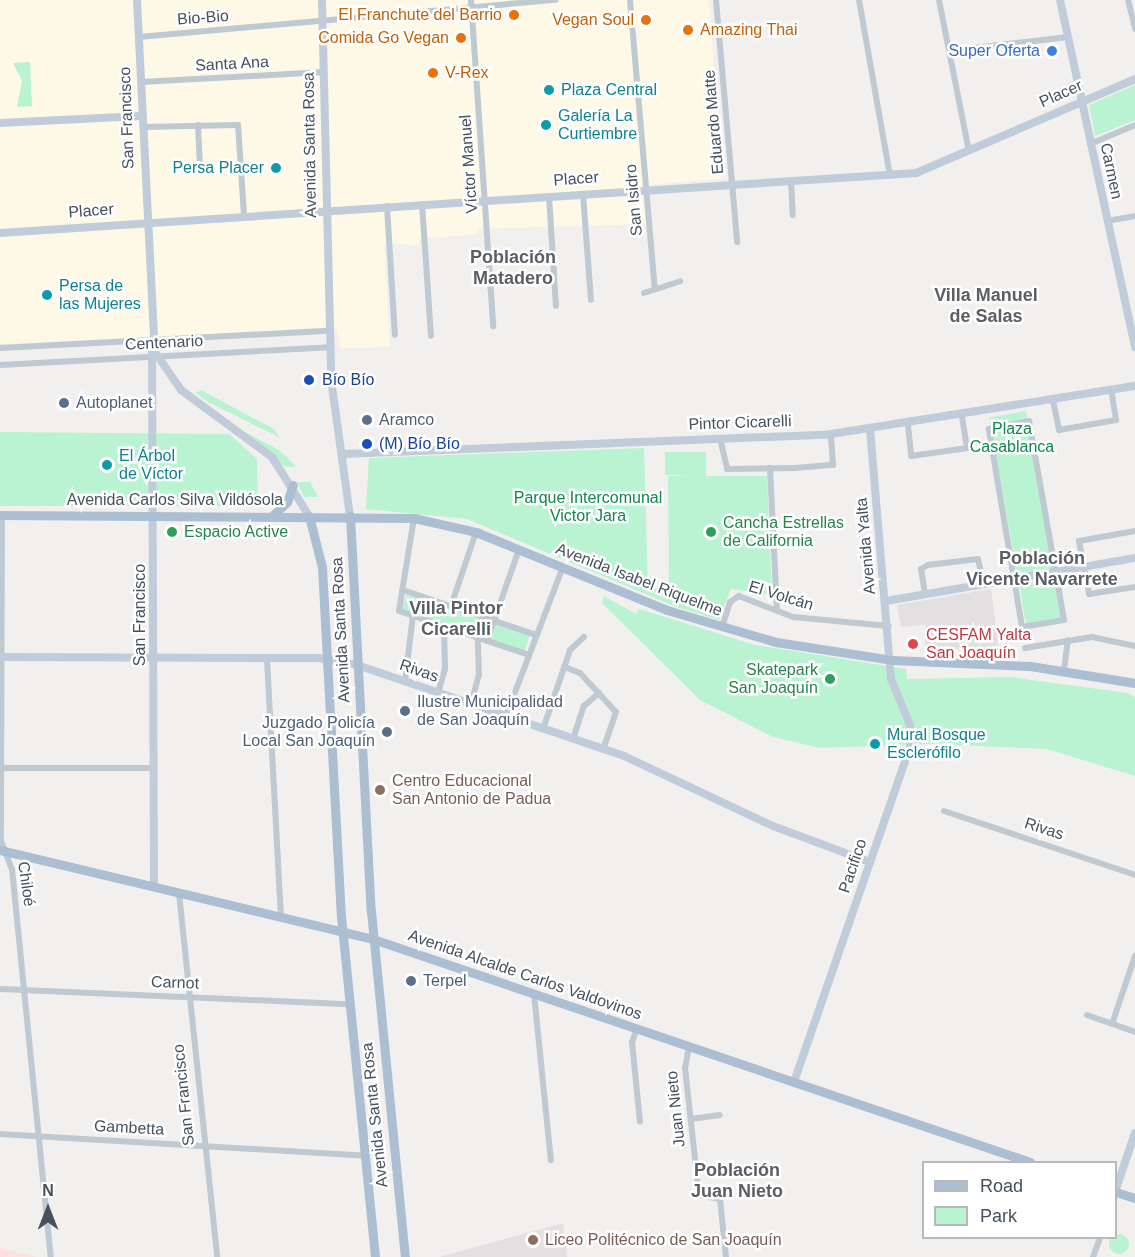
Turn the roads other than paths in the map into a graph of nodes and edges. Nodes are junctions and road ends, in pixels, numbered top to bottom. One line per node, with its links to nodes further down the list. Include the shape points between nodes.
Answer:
1 (138, 0): 15 (street, San Francisco)
2 (322, 0): 13 (street, Avenida Santa Rosa)
3 (471, 0): 12 (street, Víctor Manuel)
4 (550, 0): 5 (street, Bio-Bio); 12 (street, Bio-Bio)
5 (555, 0)
6 (630, 0): 33 (street, San Isidro)
7 (716, 0): 32 (street, Eduardo Matte)
8 (859, 0): 30 (street)
9 (939, 0): 17 (street)
10 (1060, 0): 16 (street, Carmen)
11 (1128, 0): 14 (street)
12 (472, 10): 13 (street, Bio-Bio); 36 (street, Víctor Manuel)
13 (322, 25): 15 (street, Bio-Bio); 18 (street, Avenida Santa Rosa)
14 (1135, 30)
15 (139, 37): 20 (street, San Francisco)
16 (1068, 37): 17 (street); 21 (street, Carmen)
17 (949, 51): 28 (street)
18 (324, 72): 20 (street, Santa Ana); 39 (street, Avenida Santa Rosa)
19 (1135, 78): 21 (street, Placer)
20 (141, 82): 22 (street, San Francisco)
21 (1081, 101): 27 (street, Carmen); 28 (street, Placer)
22 (142, 116): 23 (street); 26 (street, San Francisco)
23 (0, 123)
24 (1135, 124): 27 (street)
25 (198, 125): 26 (street); 29 (street); 41 (street, via 239,127)
26 (143, 127): 44 (street, San Francisco)
27 (1090, 144): 43 (street, Carmen)
28 (969, 151): 30 (street, Placer, via 916,173)
29 (200, 167)
30 (890, 175): 31 (street, Placer)
31 (791, 181): 32 (street, Placer); 40 (street)
32 (733, 185): 33 (street, Placer); 46 (street, Eduardo Matte)
33 (647, 190): 34 (street, Placer); 48 (street, San Isidro)
34 (583, 194): 35 (street, Placer); 50 (street)
35 (549, 196): 36 (street, Placer); 51 (street)
36 (486, 200): 37 (street, Placer); 52 (street, Víctor Manuel)
37 (422, 204): 38 (street, Placer); 55 (street)
38 (387, 206): 39 (street, Placer); 54 (street)
39 (325, 210): 41 (street, Placer); 53 (street, Avenida Santa Rosa)
40 (793, 215)
41 (244, 216): 44 (street, Placer)
42 (1135, 216): 43 (street)
43 (1107, 221): 58 (street, Carmen)
44 (147, 223): 45 (street, Placer); 56 (street, San Francisco)
45 (0, 233)
46 (737, 242)
47 (680, 281): 48 (street)
48 (655, 289): 49 (street)
49 (644, 293)
50 (591, 300)
51 (556, 306)
52 (493, 326)
53 (330, 331): 56 (street, Centenario); 57 (street, Avenida Santa Rosa)
54 (395, 335)
55 (431, 336)
56 (152, 341): 59 (street, Centenario); 60 (street, San Francisco)
57 (330, 347): 60 (street, Centenario); 70 (street, Avenida Santa Rosa)
58 (1135, 347)
59 (0, 348)
60 (153, 357): 61 (street, Centenario); 72 (street, Avenida Santa Rosa, via 181,390 264,450); 74 (street, San Francisco)
61 (0, 365)
62 (1135, 386): 63 (street, Pintor Cicarelli)
63 (1111, 390): 64 (street, Pintor Cicarelli); 64 (street, via 1116,420 1067,429 1059,430)
64 (1053, 400): 65 (street, Pintor Cicarelli)
65 (962, 416): 66 (street, Pintor Cicarelli); 66 (street, via 967,448 911,456)
66 (908, 425): 67 (street, Pintor Cicarelli)
67 (870, 430): 68 (street, Pintor Cicarelli); 93 (street, Avenida Yalta)
68 (831, 434): 69 (street, Pintor Cicarelli); 71 (street, via 833,465)
69 (720, 438): 70 (street, Pintor Cicarelli); 71 (street, via 727,469)
70 (343, 454): 78 (street, Avenida Santa Rosa)
71 (770, 468): 95 (street)
72 (292, 485): 76 (main road, via 287,502); 77 (street, Avenida Santa Rosa)
73 (1, 515): 74 (main road, Avenida Carlos Silva Vildósola); 109 (street, Chiloé)
74 (155, 515): 76 (main road, Avenida Carlos Silva Vildósola); 110 (street, San Francisco)
75 (334, 515): 77 (main road, Avenida Carlos Silva Vildósola); 78 (main road, Avenida Carlos Silva Vildósola); 82 (main road, via 321,524)
76 (272, 516): 77 (main road, Avenida Carlos Silva Vildósola)
77 (309, 516): 82 (main road, Avenida Santa Rosa)
78 (350, 516): 79 (main road, Avenida Isabel Riquelme); 114 (main road, Avenida Santa Rosa)
79 (414, 518): 81 (main road, Avenida Isabel Riquelme); 91 (street)
80 (1135, 531): 86 (street, via 1078,541)
81 (476, 532): 83 (main road, Avenida Isabel Riquelme); 94 (street)
82 (316, 538): 112 (main road, Avenida Santa Rosa)
83 (519, 549): 85 (main road, Avenida Isabel Riquelme); 97 (street)
84 (1135, 558): 86 (street)
85 (563, 567): 100 (main road, Avenida Isabel Riquelme); 101 (street)
86 (1083, 567): 87 (street); 90 (street, via 1089,594)
87 (1054, 572): 88 (street); 88 (street, via 1064,620 1022,627); 88 (street, via 1029,421 989,429)
88 (1014, 579): 89 (street)
89 (984, 584): 92 (street); 92 (street, via 978,559 928,565 921,569)
90 (1135, 586)
91 (406, 591): 94 (street); 96 (street, via 399,611)
92 (925, 594): 93 (street)
93 (886, 601): 99 (street, Avenida Yalta)
94 (451, 606): 97 (street)
95 (777, 610): 99 (street, El Volcán, via 810,620); 100 (street, El Volcán, via 739,596 730,602)
96 (412, 615): 98 (street); 117 (street)
97 (494, 621): 101 (street); 105 (street)
98 (444, 626): 103 (street); 119 (street, via 445,669)
99 (889, 626): 113 (street, Avenida Yalta)
100 (721, 628): 113 (main road, Avenida Isabel Riquelme)
101 (536, 635): 108 (street)
102 (584, 637): 115 (street, via 570,650)
103 (478, 638): 105 (street); 121 (street, via 479,675)
104 (1068, 640): 106 (street, via 1092,638); 107 (street); 116 (street)
105 (487, 641): 108 (street)
106 (1135, 646)
107 (1025, 648)
108 (529, 655): 122 (street)
109 (1, 657): 110 (street, Rivas); 126 (street, Chiloé)
110 (155, 658): 111 (street, Rivas); 128 (street, San Francisco)
111 (267, 659): 112 (street, Rivas); 135 (street)
112 (327, 659): 114 (street, Rivas); 136 (main road, Avenida Santa Rosa)
113 (892, 660): 116 (main road, Avenida Isabel Riquelme); 131 (street, Pacifico, via 892,688 910,725 911,744)
114 (357, 665): 117 (street, Rivas); 137 (main road, Avenida Santa Rosa)
115 (564, 667): 120 (street, via 580,673); 123 (street)
116 (1064, 671): 118 (main road, Avenida Isabel Riquelme)
117 (405, 682): 119 (street, Rivas)
118 (1135, 683)
119 (438, 693): 121 (street, Rivas)
120 (599, 693): 124 (street, via 584,706); 125 (street, via 616,712)
121 (471, 705): 122 (street, Rivas)
122 (506, 716): 123 (street, Rivas)
123 (543, 729): 124 (street, Rivas)
124 (573, 739): 125 (street, Rivas)
125 (603, 749): 131 (street, Rivas, via 773,826)
126 (1, 753): 127 (street, Chiloé)
127 (2, 768): 128 (street); 130 (street, Chiloé)
128 (154, 768): 133 (street, San Francisco)
129 (944, 811): 132 (street, Rivas)
130 (3, 851): 133 (main road, Avenida Alcalde Carlos Valdovinos); 140 (street, Chiloé)
131 (870, 862): 149 (street, Pacifico)
132 (1135, 875)
133 (154, 887): 134 (main road, Avenida Alcalde Carlos Valdovinos)
134 (179, 893): 135 (main road, Avenida Alcalde Carlos Valdovinos); 142 (street, San Francisco)
135 (281, 917): 136 (main road, Avenida Alcalde Carlos Valdovinos)
136 (342, 932): 137 (main road, Avenida Alcalde Carlos Valdovinos); 143 (main road, Avenida Santa Rosa)
137 (373, 939): 141 (main road, Avenida Alcalde Carlos Valdovinos); 167 (main road, Avenida Santa Rosa)
138 (1135, 956): 145 (street)
139 (0, 989): 140 (street, Carnot)
140 (23, 990): 142 (street, Carnot); 155 (street, Chiloé)
141 (534, 994): 146 (main road, Avenida Alcalde Carlos Valdovinos); 158 (street)
142 (189, 997): 143 (street, Carnot); 156 (street, San Francisco)
143 (348, 1004): 157 (main road, Avenida Santa Rosa)
144 (1087, 1015): 145 (street)
145 (1112, 1024): 147 (street)
146 (637, 1029): 148 (main road, Avenida Alcalde Carlos Valdovinos); 152 (street, via 632,1042)
147 (1135, 1032)
148 (689, 1046): 149 (main road, Avenida Alcalde Carlos Valdovinos); 151 (street, Juan Nieto, via 685,1059)
149 (794, 1082): 159 (main road, Avenida Alcalde Carlos Valdovinos)
150 (720, 1115): 151 (street)
151 (691, 1119): 168 (street, Juan Nieto, via 699,1195 720,1199)
152 (640, 1122)
153 (1135, 1133): 160 (street)
154 (0, 1134): 155 (street, Gambetta)
155 (39, 1137): 156 (street, Gambetta); 164 (street, Chiloé)
156 (205, 1146): 157 (street, Gambetta); 165 (street, San Francisco)
157 (364, 1156): 166 (main road, Avenida Santa Rosa)
158 (551, 1160)
159 (1027, 1161)
160 (1117, 1187)
161 (1117, 1190): 162 (main road)
162 (1135, 1198)
163 (1100, 1239): 169 (street)
164 (51, 1257)
165 (217, 1257)
166 (375, 1257)
167 (405, 1257)
168 (726, 1257)
169 (1094, 1257)

